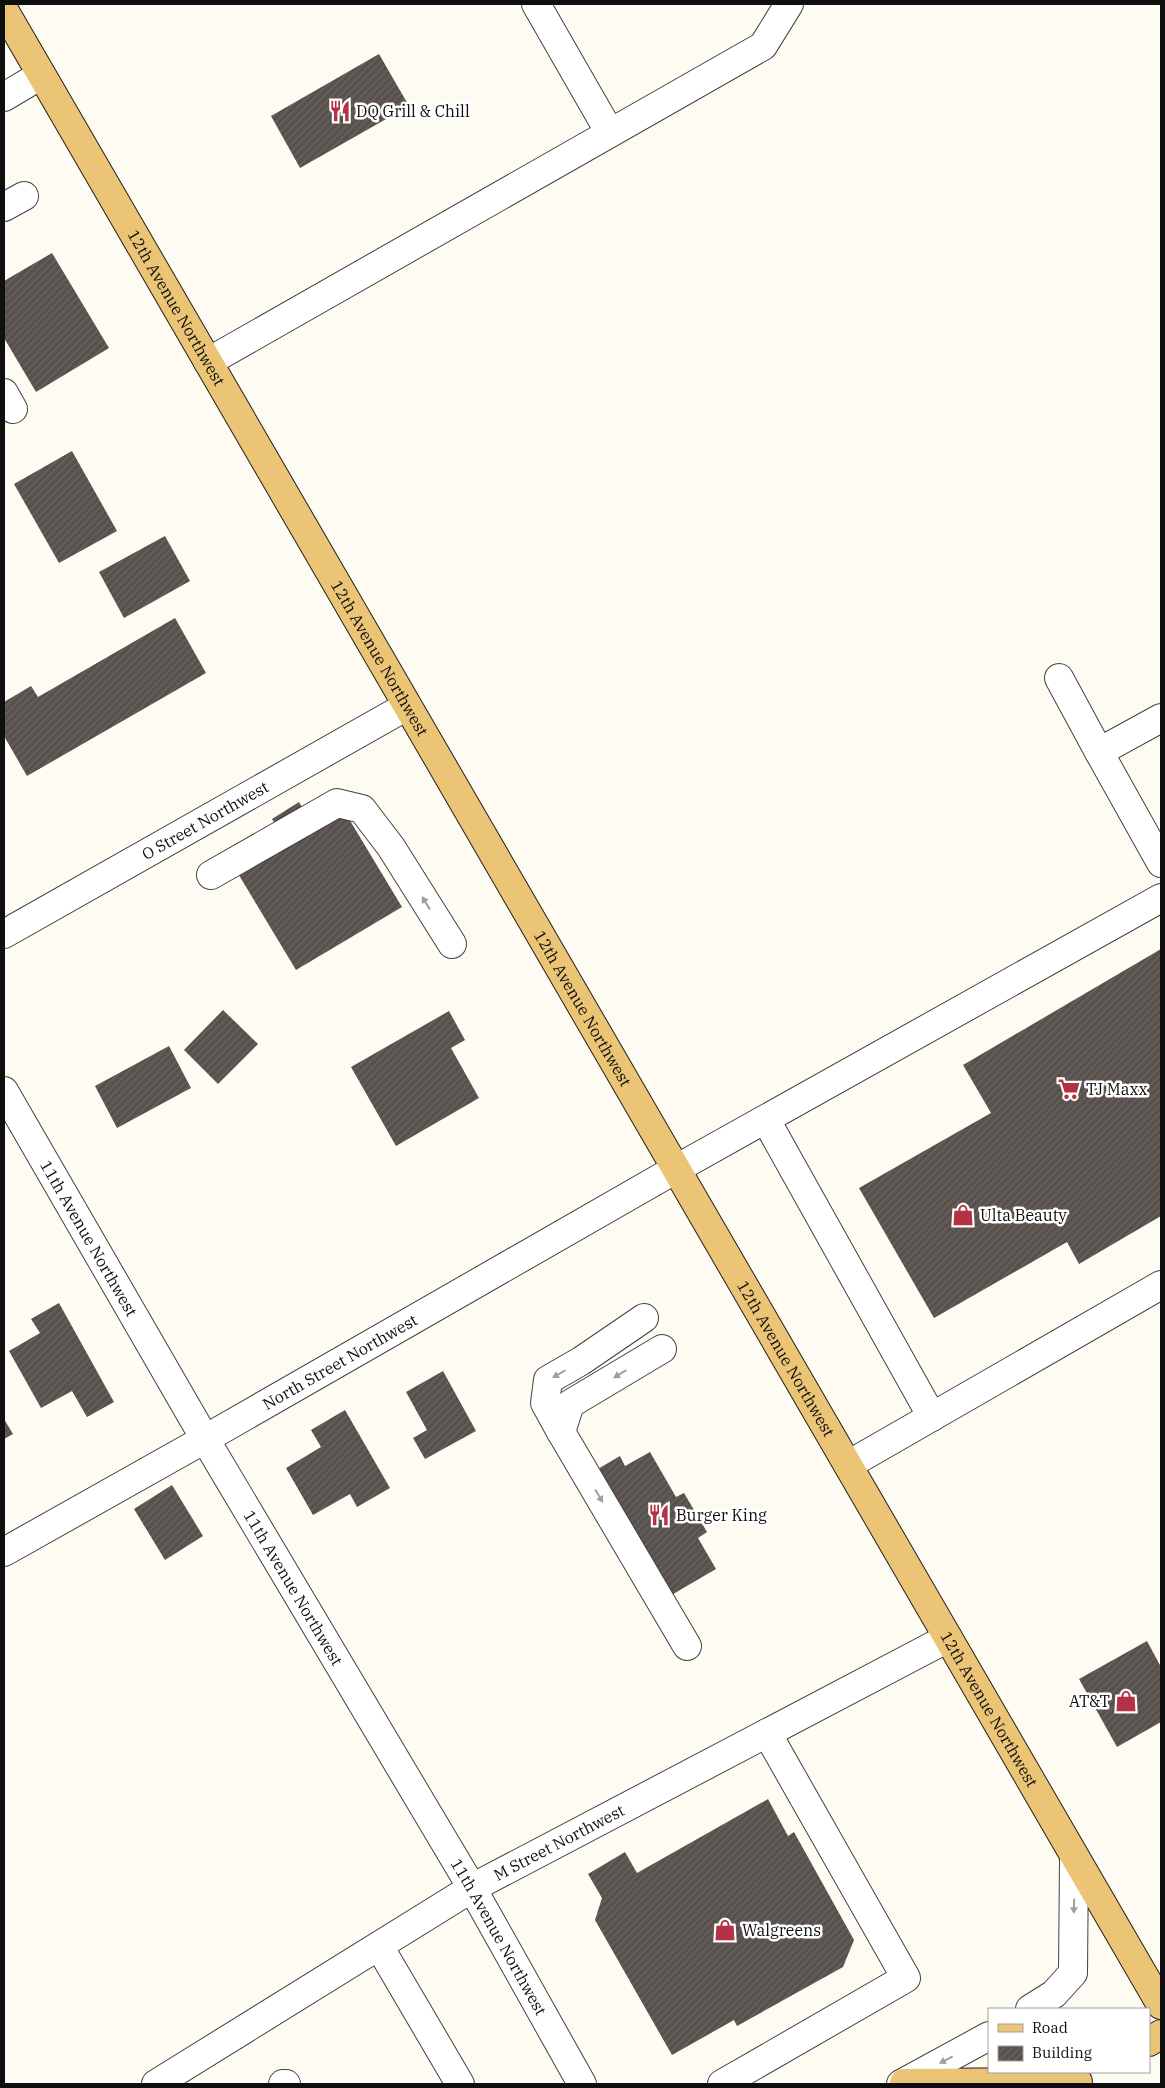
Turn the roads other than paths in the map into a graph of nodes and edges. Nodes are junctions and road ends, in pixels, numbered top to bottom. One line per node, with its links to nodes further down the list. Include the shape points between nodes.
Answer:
1 (536, 4): 6 (street)
2 (790, 4): 6 (street, via 763,46)
3 (4, 10): 4 (main road, 12th Avenue Northwest)
4 (41, 75): 5 (street); 7 (main road, 12th Avenue Northwest)
5 (4, 97)
6 (610, 133): 7 (street)
7 (208, 362): 9 (main road, 12th Avenue Northwest)
8 (1059, 678): 11 (street)
9 (407, 706): 15 (street, O Street Northwest); 19 (main road, 12th Avenue Northwest)
10 (1161, 718): 11 (street)
11 (1099, 752): 12 (street)
12 (1161, 863)
13 (208, 869): 16 (street, one-way to 13, via 362,809 337,803)
14 (1161, 898): 18 (street, North Street Northwest)
15 (4, 934)
16 (452, 944)
17 (4, 1091): 25 (street, 11th Avenue Northwest)
18 (766, 1120): 19 (street, North Street Northwest); 23 (street)
19 (676, 1169): 25 (street, North Street Northwest); 26 (main road, 12th Avenue Northwest)
20 (1161, 1285): 23 (street)
21 (644, 1318): 24 (street, one-way to 24, via 548,1380 545,1403)
22 (662, 1349): 24 (street, one-way to 24, via 570,1404)
23 (932, 1417): 26 (street)
24 (561, 1432): 29 (street, one-way to 29)
25 (205, 1439): 27 (street, North Street Northwest); 32 (street, 11th Avenue Northwest)
26 (848, 1465): 28 (main road, 12th Avenue Northwest)
27 (4, 1552)
28 (948, 1638): 30 (street, M Street Northwest); 31 (main road, 12th Avenue Northwest)
29 (687, 1646)
30 (767, 1732): 32 (street, M Street Northwest); 43 (street, via 906,1978)
31 (1074, 1857): 34 (main road, 12th Avenue Northwest); 35 (street, one-way to 35, via 1073,1973 1054,1994)
32 (472, 1888): 33 (street, M Street Northwest); 42 (street, 11th Avenue Northwest)
33 (379, 1946): 40 (street, M Street Northwest); 41 (street)
34 (1161, 2005)
35 (1032, 2008)
36 (1161, 2034): 38 (main road)
37 (988, 2037): 44 (street, one-way to 44)
38 (1150, 2041)
39 (1083, 2079): 44 (main road)
40 (156, 2084)
41 (460, 2084)
42 (582, 2084)
43 (722, 2084)
44 (903, 2084)

